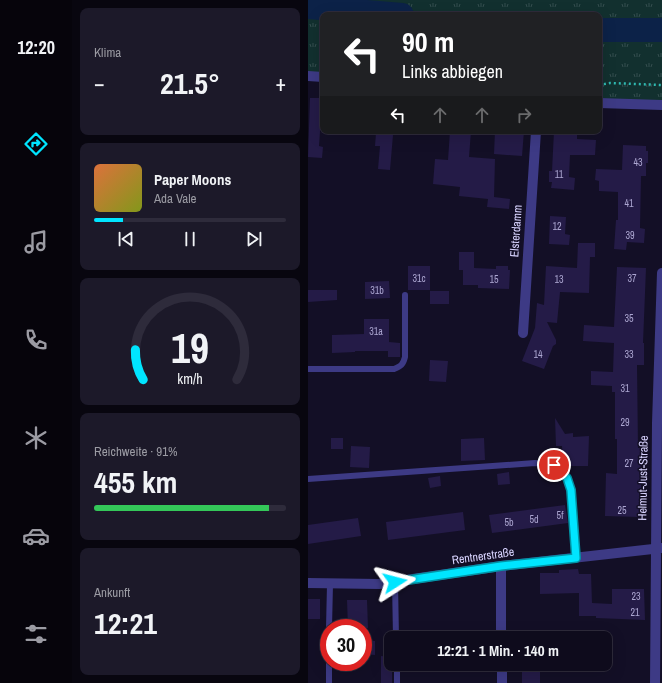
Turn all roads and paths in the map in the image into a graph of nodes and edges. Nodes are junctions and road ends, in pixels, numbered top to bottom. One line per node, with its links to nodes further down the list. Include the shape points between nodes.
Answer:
1 (308, 76): 2 (street)
2 (320, 77)
3 (602, 84): 4 (path)
4 (662, 85)
5 (602, 103): 6 (street)
6 (662, 105)
7 (536, 134): 10 (street, Elsterdamm)
8 (662, 273): 13 (street, Helmut-Just-Straße, via 657,423)
9 (405, 295): 11 (lane, via 405,357 401,366)
10 (523, 332)
11 (308, 369)
12 (308, 479): 14 (lane, via 535,463 554,465 567,478 571,490)
13 (659, 548): 14 (street, Rentnerstraße); 28 (street, Helmut-Just-Straße)
14 (576, 558): 15 (street, Rentnerstraße)
15 (501, 566): 16 (street, Rentnerstraße); 21 (street)
16 (395, 582): 18 (street, Rentnerstraße); 20 (lane)
17 (308, 583): 18 (street, Rentnerstraße)
18 (330, 584): 19 (lane)
19 (329, 619)
20 (396, 631)
21 (502, 631)
22 (329, 671): 25 (lane)
23 (397, 671): 26 (lane)
24 (502, 671): 27 (street)
25 (329, 683)
26 (397, 683)
27 (502, 683)
28 (656, 683)

